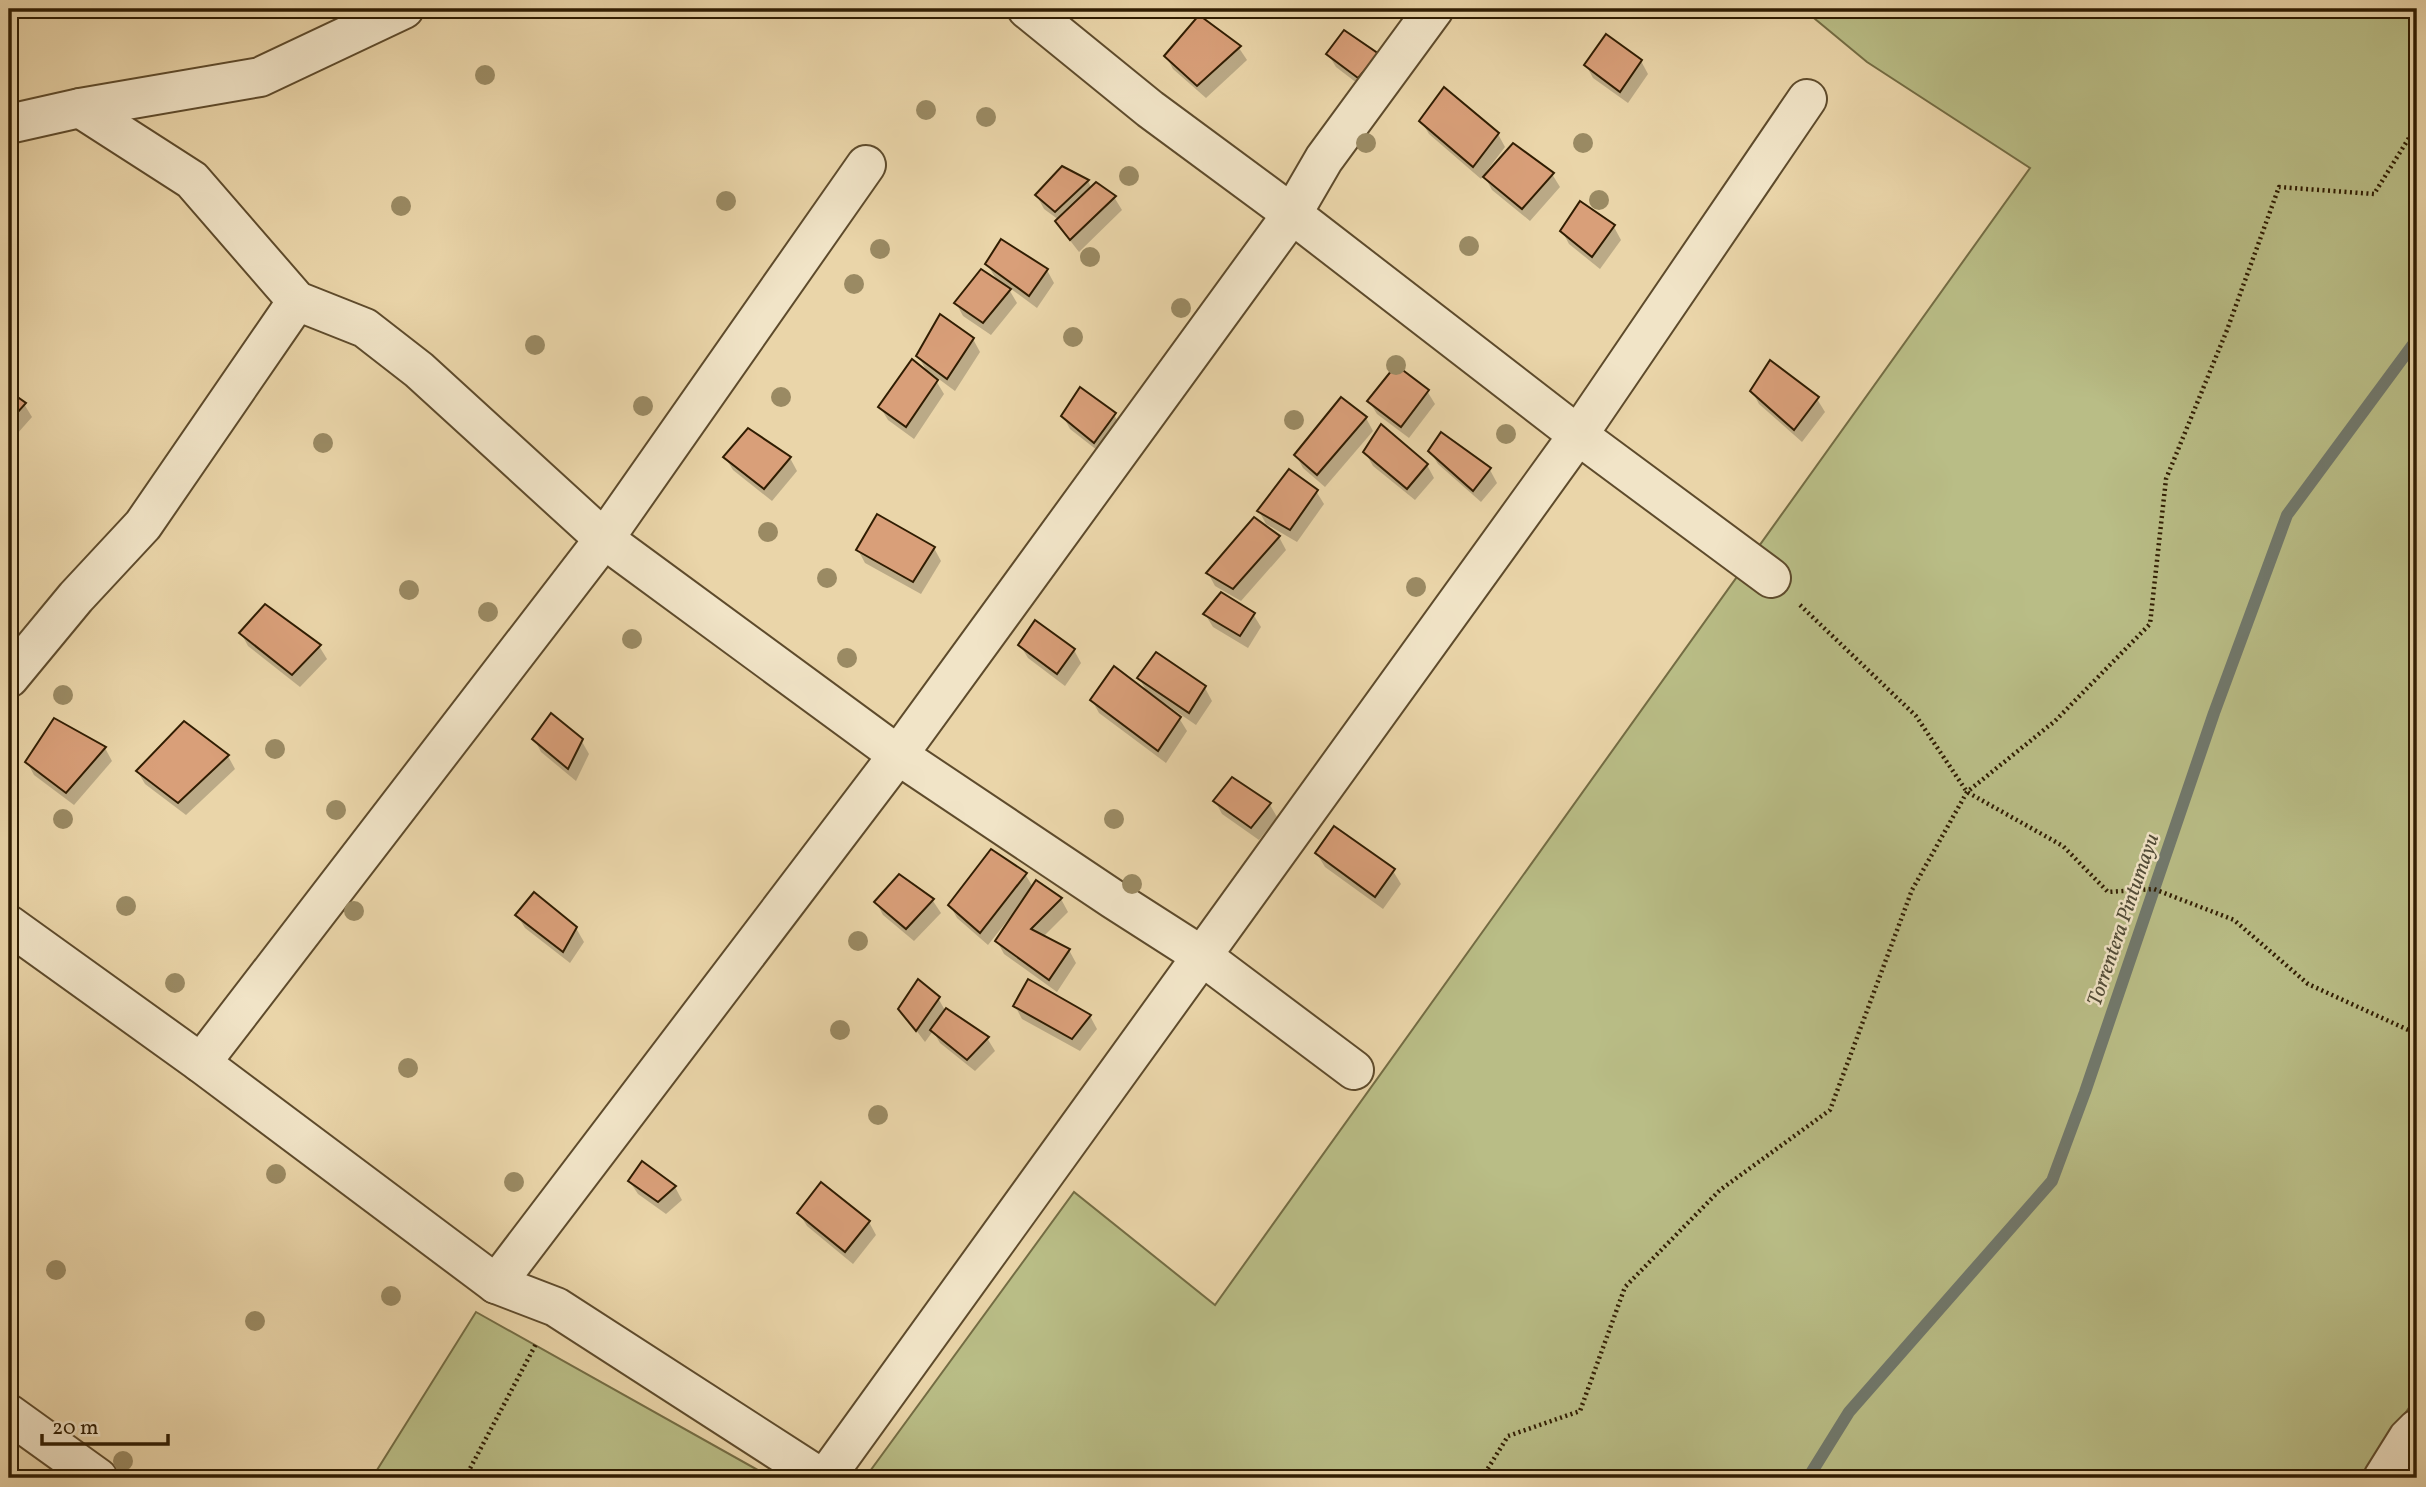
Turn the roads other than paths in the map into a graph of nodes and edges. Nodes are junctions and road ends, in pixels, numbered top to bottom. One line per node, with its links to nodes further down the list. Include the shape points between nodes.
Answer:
1 (404, 9): 5 (street, via 260,77)
2 (1027, 9): 8 (street, via 1150,109)
3 (1434, 9): 8 (street, via 1324,159)
4 (1807, 99): 10 (street)
5 (80, 108): 6 (street); 9 (street, via 192,180)
6 (9, 124)
7 (866, 166): 11 (street)
8 (1292, 214): 10 (street); 14 (street)
9 (297, 301): 11 (street, via 376,336); 13 (street, via 143,526)
10 (1578, 435): 12 (street); 16 (street)
11 (604, 539): 14 (street); 17 (street)
12 (1771, 578)
13 (9, 678)
14 (898, 755): 16 (street); 19 (street)
15 (9, 925): 17 (street)
16 (1202, 956): 18 (street); 23 (street)
17 (201, 1063): 19 (street)
18 (1354, 1070)
19 (496, 1284): 23 (street, via 556,1307)
20 (9, 1414): 22 (street)
21 (2417, 1429): 24 (street)
22 (98, 1478)
23 (823, 1478)
24 (2383, 1478)

